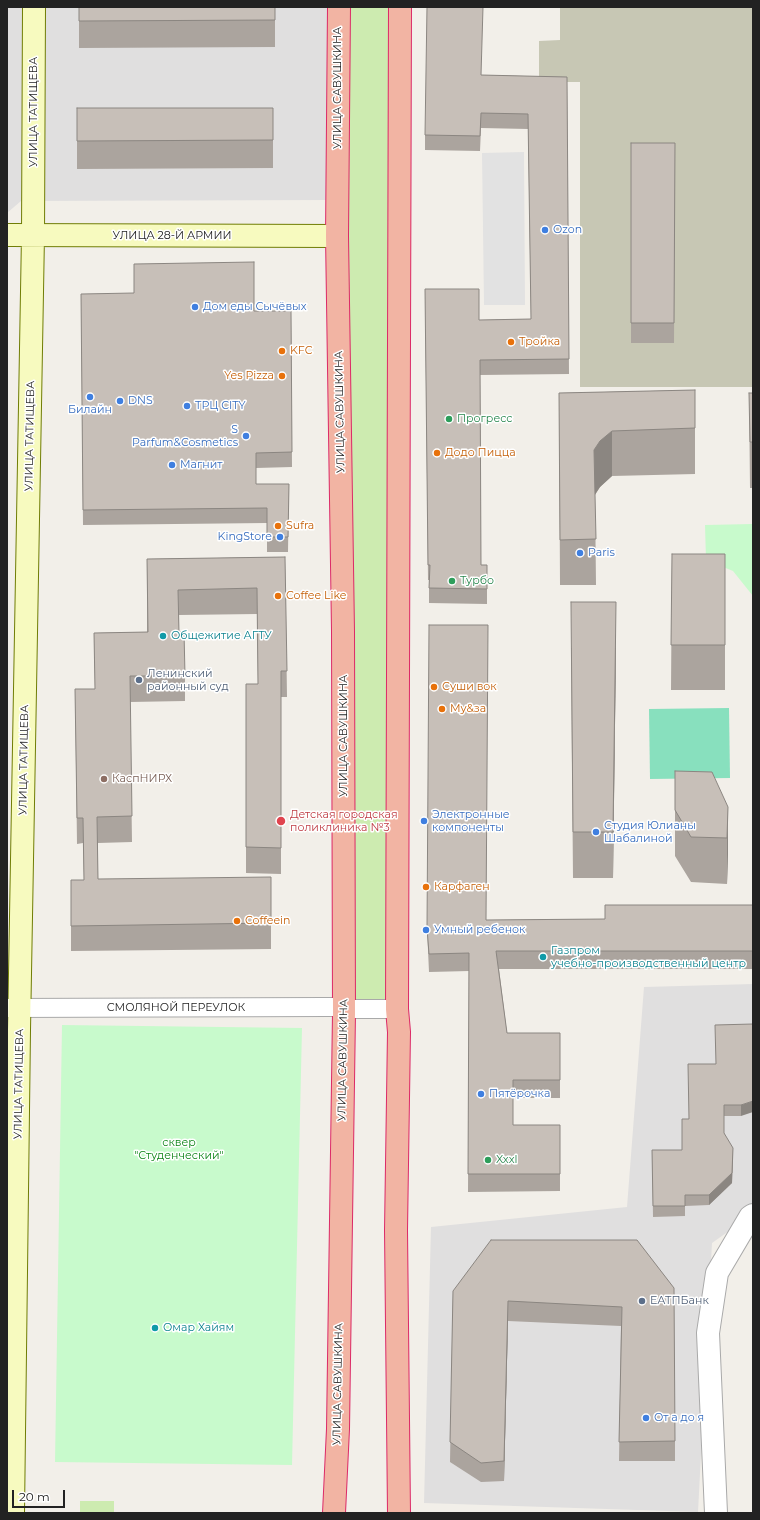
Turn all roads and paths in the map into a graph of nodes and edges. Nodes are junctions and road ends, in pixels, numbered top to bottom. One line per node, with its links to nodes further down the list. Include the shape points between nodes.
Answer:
1 (34, 7): 5 (main road, УЛИЦА ТАТИЩЕВА)
2 (338, 7): 6 (highway, УЛИЦА САВУШКИНА)
3 (400, 7): 9 (highway)
4 (7, 235): 5 (main road, УЛИЦА 28-Й АРМИИ)
5 (33, 235): 6 (main road, УЛИЦА 28-Й АРМИИ); 8 (main road, УЛИЦА ТАТИЩЕВА)
6 (337, 236): 7 (highway, УЛИЦА САВУШКИНА, via 343,631)
7 (344, 1007): 8 (street, СМОЛЯНОЙ ПЕРЕУЛОК); 9 (street, СМОЛЯНОЙ ПЕРЕУЛОК); 12 (highway, УЛИЦА САВУШКИНА, via 338,1429)
8 (13, 1008): 11 (main road, УЛИЦА ТАТИЩЕВА)
9 (397, 1009): 13 (highway)
10 (753, 1215): 14 (street, via 717,1273 708,1333)
11 (13, 1513)
12 (334, 1513)
13 (399, 1513)
14 (716, 1513)

